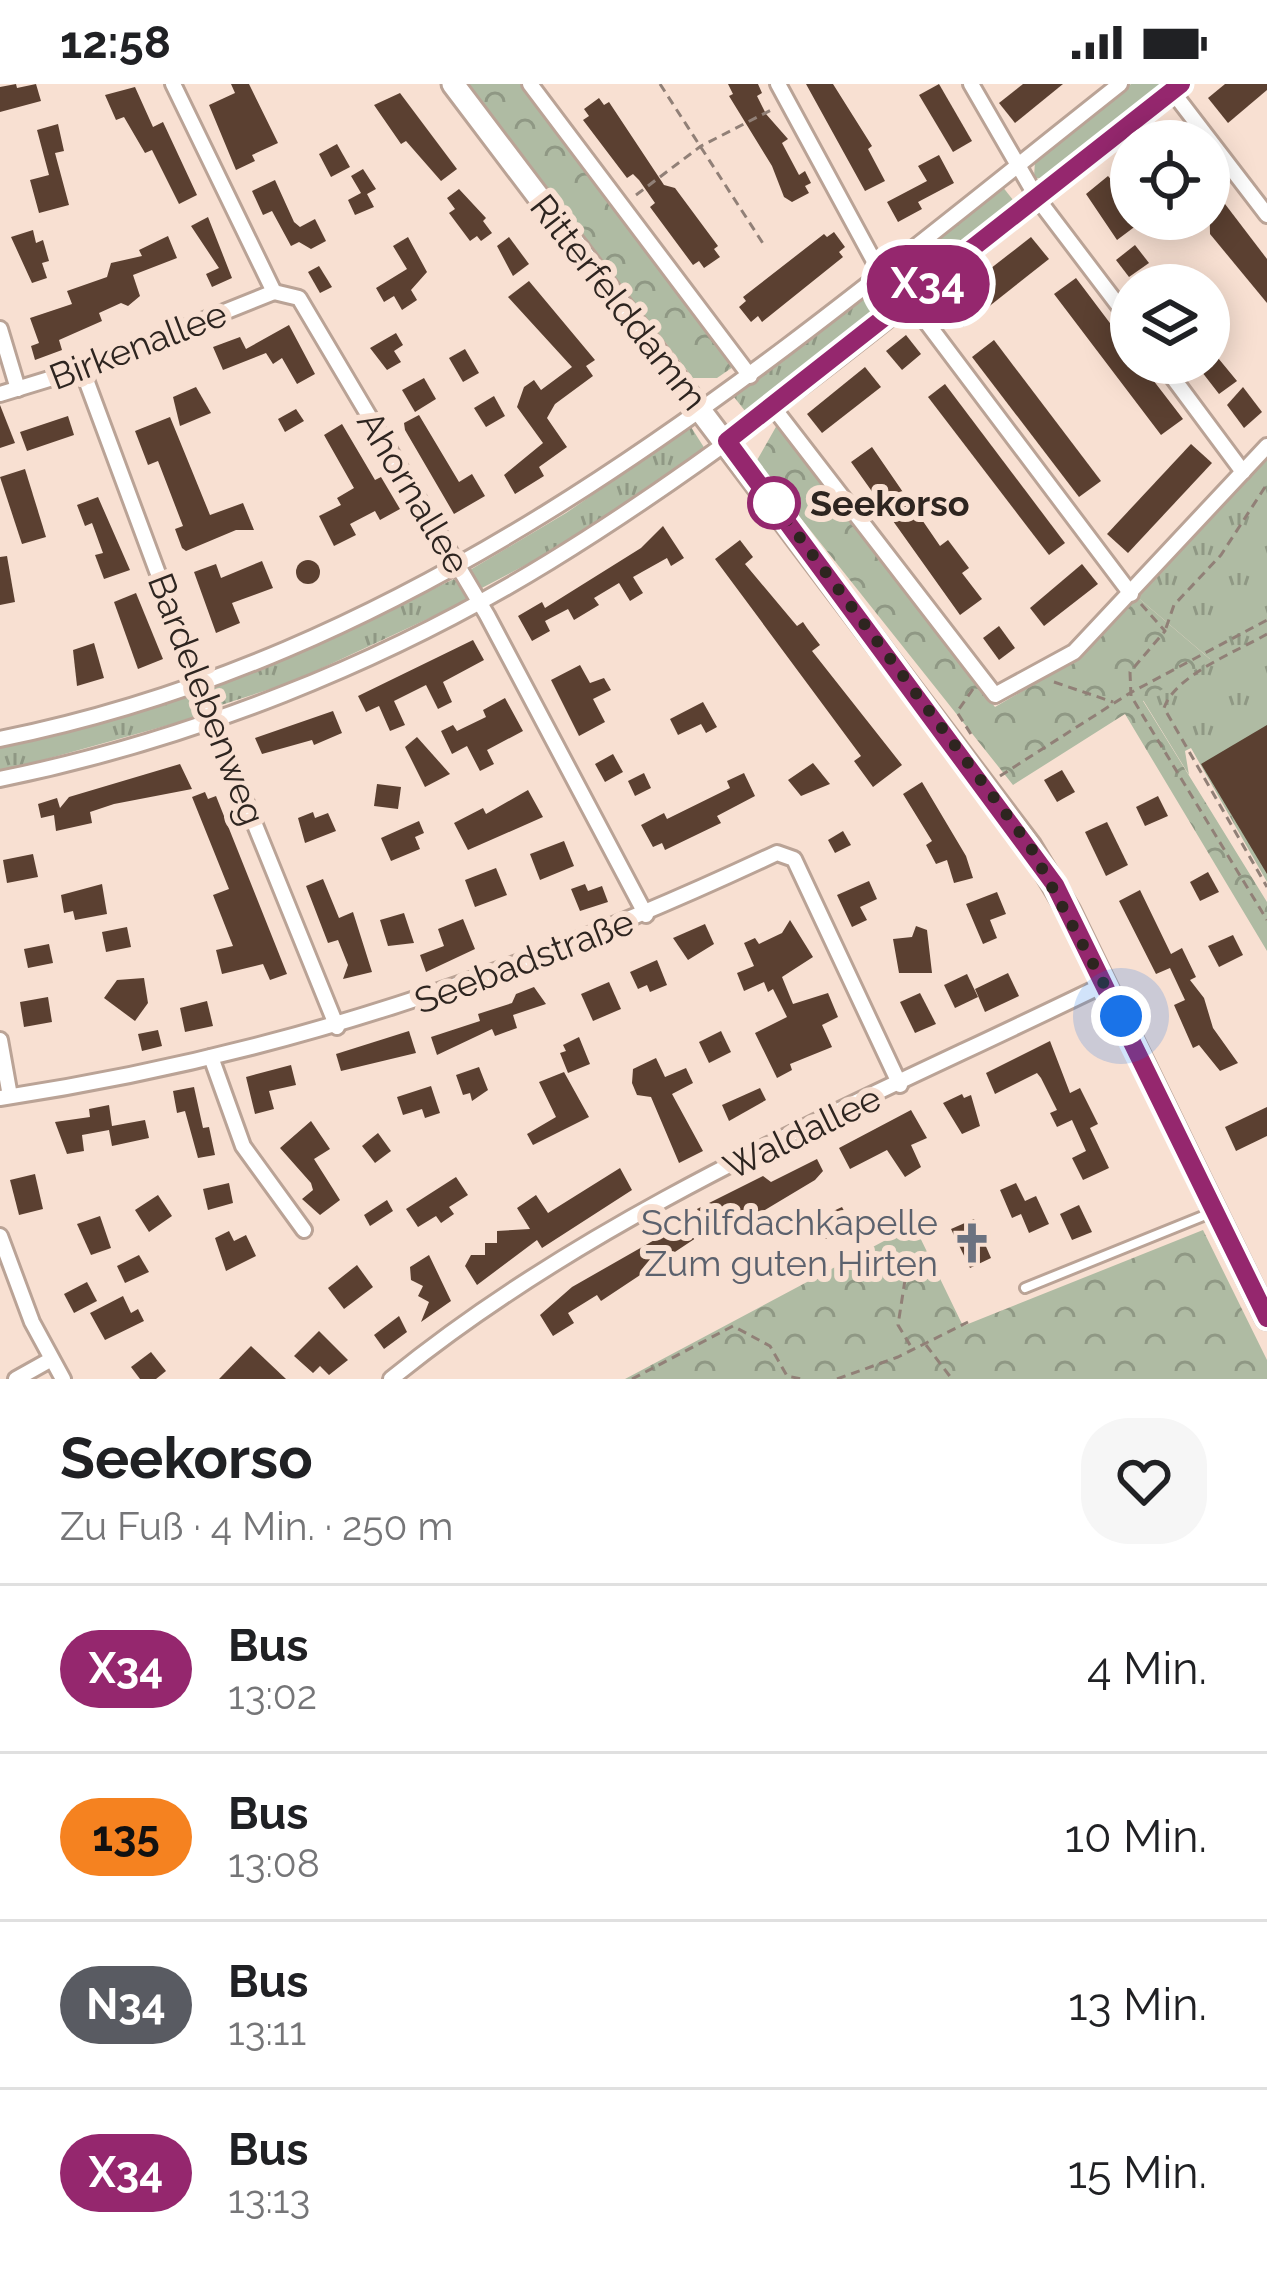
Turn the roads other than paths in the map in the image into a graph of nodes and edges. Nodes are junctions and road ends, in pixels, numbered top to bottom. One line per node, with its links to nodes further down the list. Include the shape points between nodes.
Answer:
1 (173, 84): 12 (street, Ahornallee)
2 (453, 84): 22 (main road, Ritterfelddamm)
3 (530, 84): 17 (street, Ritterfelddamm)
4 (778, 84): 11 (street)
5 (971, 84): 8 (street)
6 (1120, 84): 8 (street)
7 (1177, 88): 9 (street); 10 (street)
8 (1018, 165): 9 (street); 11 (street)
9 (1037, 198): 13 (street); 14 (street)
10 (1267, 215)
11 (880, 274): 17 (street)
12 (274, 292): 16 (street, Birkenallee); 26 (street, Ahornallee, via 299,298)
13 (1110, 294)
14 (909, 299): 21 (street); 27 (street)
15 (0, 329): 19 (street)
16 (82, 369): 19 (street, Birkenallee); 29 (street, Bardelebenweg)
17 (750, 376): 22 (street)
18 (1178, 384): 25 (street)
19 (18, 389): 20 (street, Birkenallee)
20 (0, 394)
21 (773, 406): 23 (street); 27 (street, via 995,695 1074,652)
22 (704, 410): 23 (main road, Ritterfelddamm); 26 (street)
23 (727, 441): 28 (street); 34 (main road, Ritterfelddamm, via 1030,846)
24 (1267, 446): 25 (street)
25 (1243, 472): 27 (street)
26 (460, 568): 28 (street, Ahornallee); 29 (street)
27 (1131, 594)
28 (479, 602): 30 (street); 33 (street, Ahornallee)
29 (199, 683): 30 (street, Bardelebenweg); 31 (street)
30 (212, 719): 32 (street); 35 (street, Bardelebenweg)
31 (0, 739)
32 (0, 779)
33 (646, 915): 35 (street, Seebadstraße); 38 (street, Seebadstraße, via 777,854 794,859)
34 (1105, 984): 38 (street, Waldallee); 40 (main road, Ritterfelddamm)
35 (337, 1027): 37 (street, Seebadstraße)
36 (0, 1040): 39 (street)
37 (211, 1057): 39 (street, Seebadstraße); 41 (street, via 243,1146)
38 (899, 1084): 48 (street, Waldallee, via 656,1204)
39 (5, 1097)
40 (1215, 1211): 43 (lane); 44 (main road, Ritterfelddamm)
41 (304, 1230)
42 (0, 1236): 45 (street)
43 (1025, 1288)
44 (1267, 1318)
45 (50, 1360): 46 (street); 47 (street)
46 (16, 1379)
47 (63, 1379)
48 (391, 1379)

